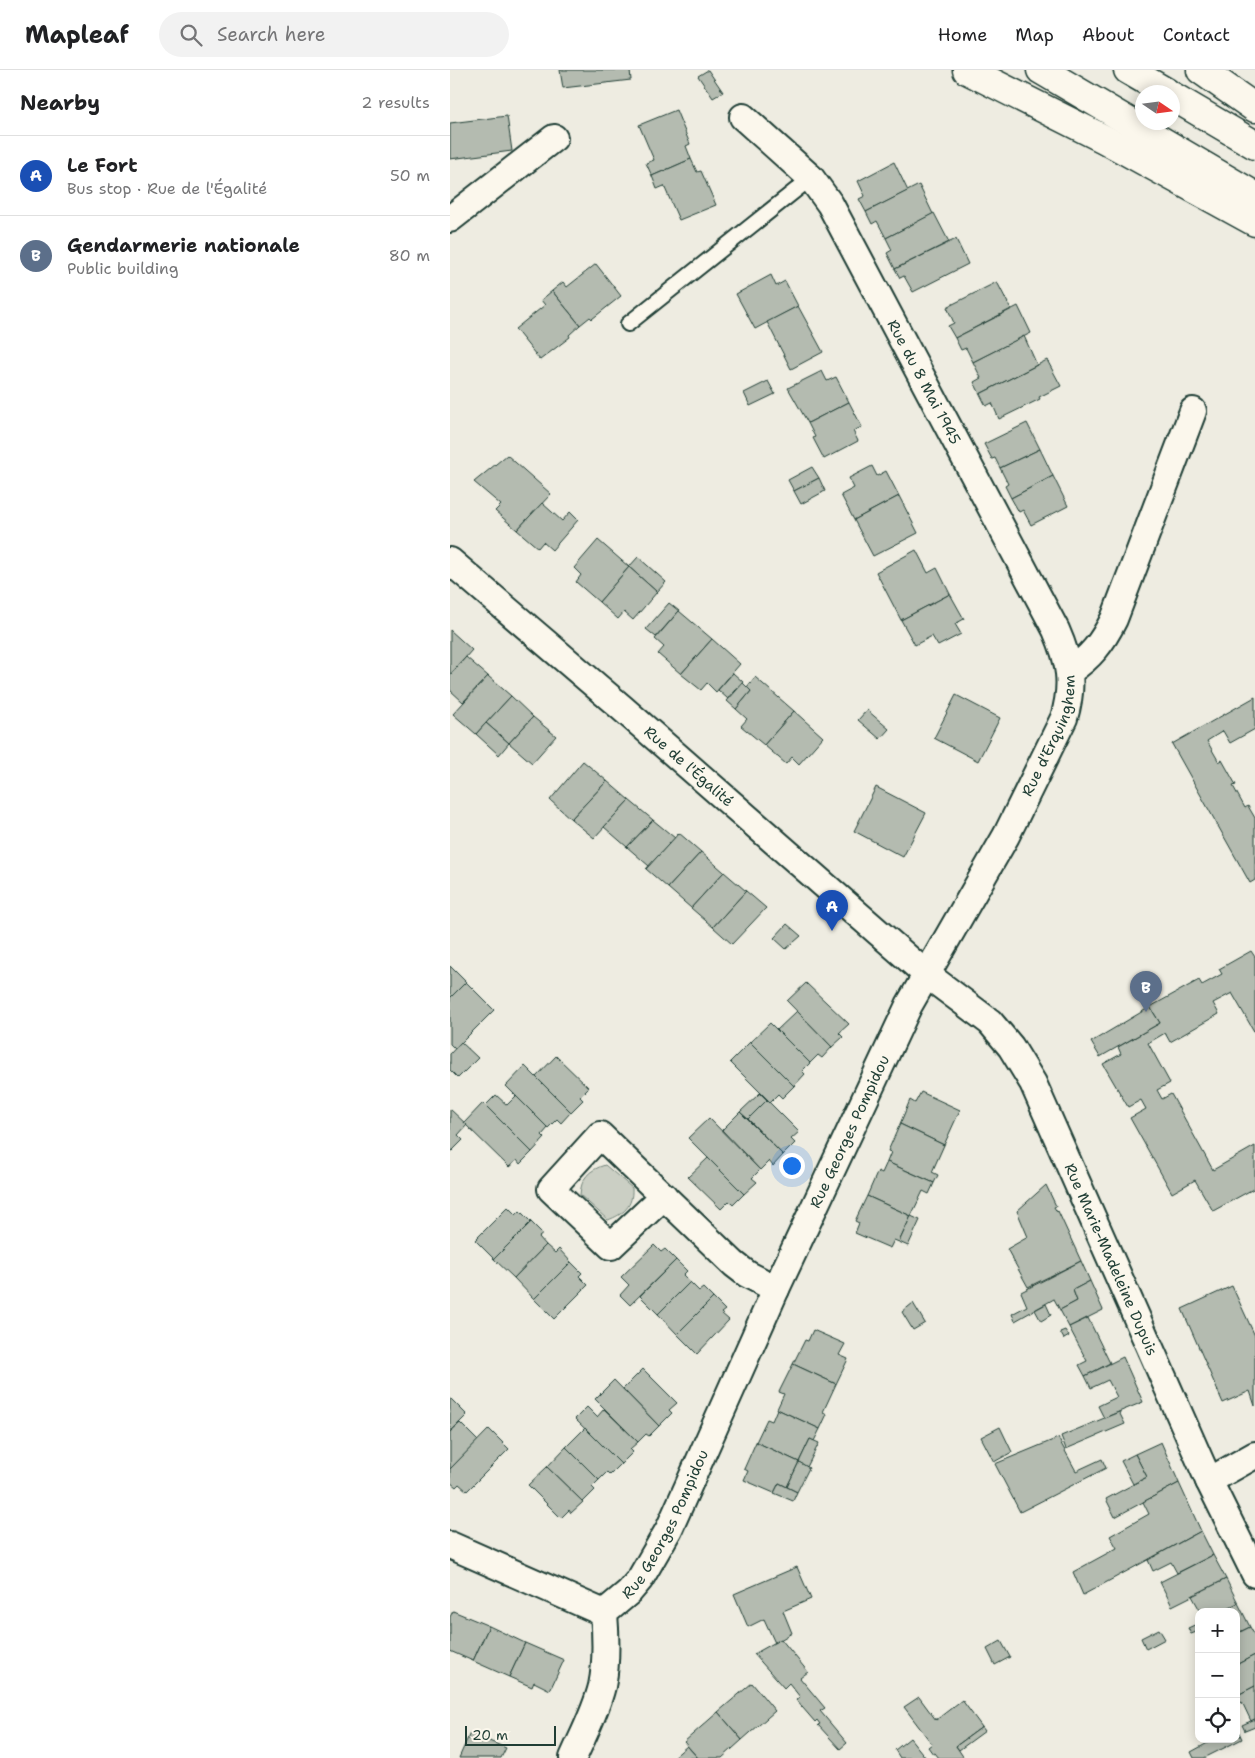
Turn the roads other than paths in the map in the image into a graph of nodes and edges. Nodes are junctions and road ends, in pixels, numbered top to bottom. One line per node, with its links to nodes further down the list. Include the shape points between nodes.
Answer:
1 (967, 70): 14 (highway, via 1104,139)
2 (1041, 70): 12 (highway)
3 (1128, 70): 5 (highway)
4 (1201, 70): 7 (highway)
5 (1154, 85)
6 (1180, 101): 10 (highway)
7 (1255, 108)
8 (743, 117): 11 (street, Rue du 8 Mai 1945)
9 (554, 138): 13 (street)
10 (1255, 145)
11 (811, 178): 15 (lane); 18 (street, Rue du 8 Mai 1945, via 830,204 1056,630)
12 (1255, 196)
13 (450, 219)
14 (1255, 222)
15 (628, 324)
16 (1193, 411): 18 (street, Rue d'Erquinghem, via 1114,619 1096,649)
17 (450, 561): 19 (street, Rue de l'Égalité)
18 (1070, 671): 19 (street, Rue d'Erquinghem, via 1071,685 1064,718 1006,836)
19 (926, 974): 21 (street, Rue Georges Pompidou); 23 (street, Rue Marie-Madeleine Dupuis, via 990,1022 1022,1063)
20 (664, 1196): 21 (street, via 734,1264)
21 (776, 1289): 26 (street, Rue Georges Pompidou, via 660,1546 640,1579)
22 (1255, 1456): 23 (street)
23 (1209, 1481): 25 (street, Rue Marie-Madeleine Dupuis)
24 (450, 1545): 26 (street)
25 (1255, 1574)
26 (604, 1613): 27 (street, via 606,1649 602,1686)
27 (573, 1758)

